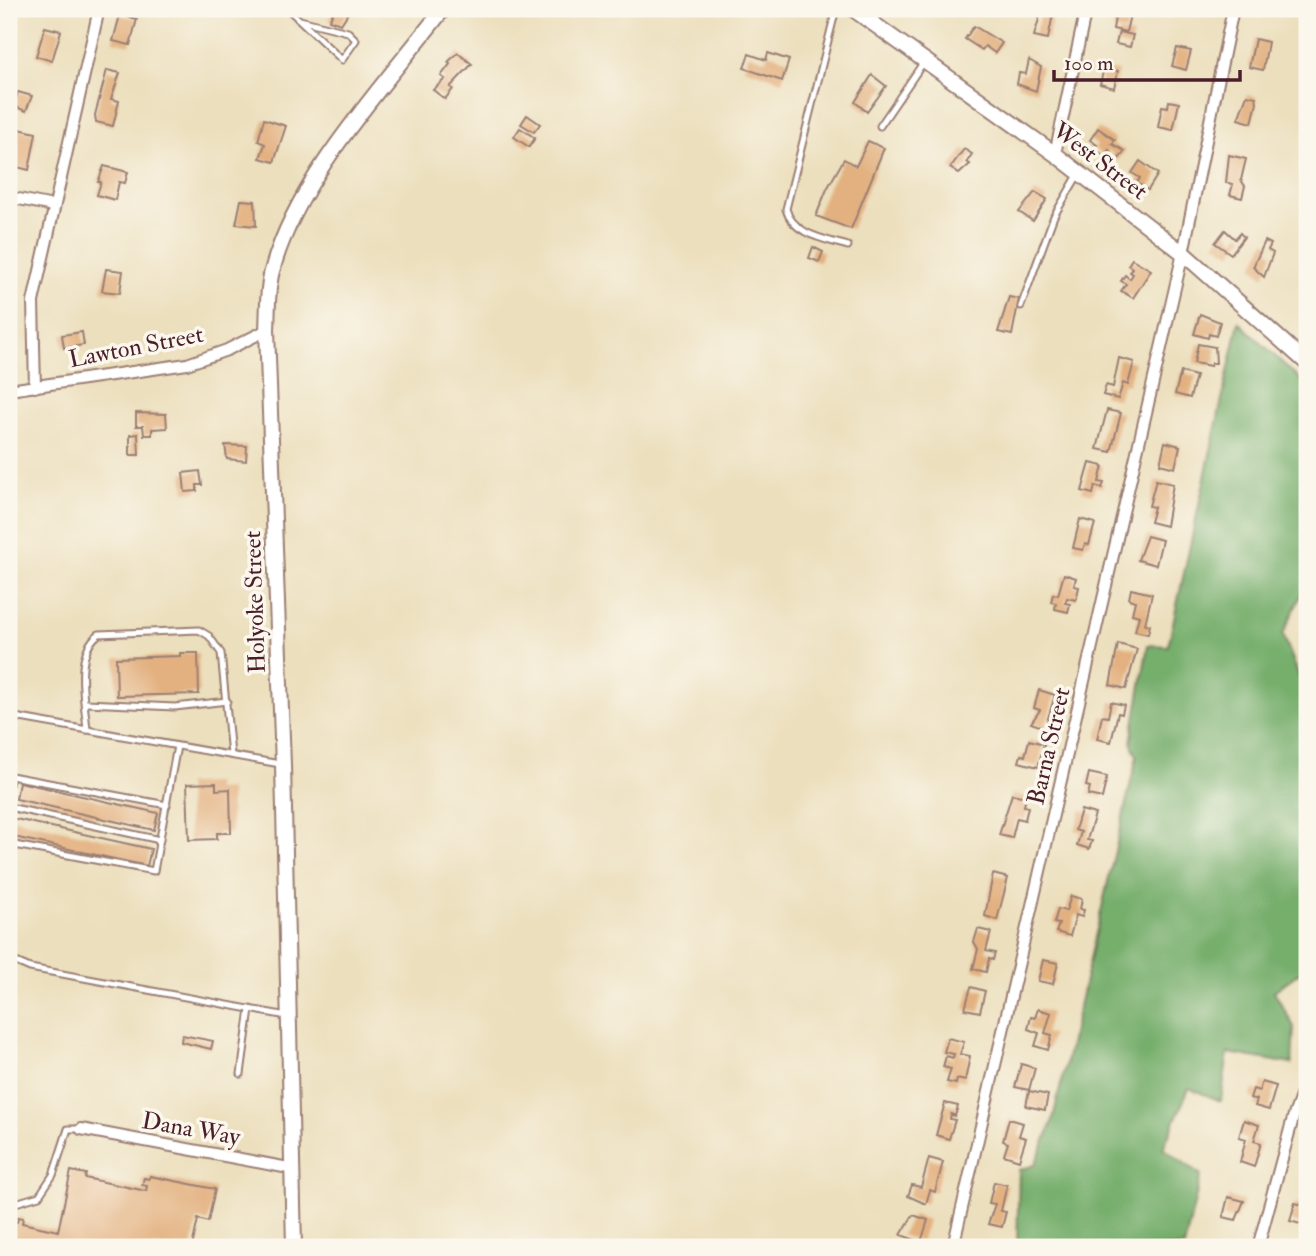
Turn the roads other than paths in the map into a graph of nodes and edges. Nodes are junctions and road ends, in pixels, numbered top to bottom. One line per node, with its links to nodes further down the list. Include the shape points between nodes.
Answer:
1 (99, 9): 14 (street)
2 (288, 9): 8 (lane)
3 (443, 9): 18 (main road, Holyoke Street, via 293,213 271,275)
4 (836, 9): 15 (lane, via 786,209 797,228)
5 (853, 9): 9 (main road, West Street)
6 (1086, 9): 11 (street)
7 (1233, 9): 16 (street, Barna Street)
8 (300, 20): 8 (lane, via 342,60 355,46 356,40 348,32)
9 (925, 61): 10 (lane); 11 (main road, West Street)
10 (880, 125)
11 (1055, 155): 12 (main road, West Street)
12 (1079, 174): 16 (main road, West Street); 17 (lane, via 1054,216)
13 (9, 197): 14 (street)
14 (53, 206): 20 (street, via 33,302)
15 (848, 246)
16 (1183, 253): 19 (main road, West Street); 43 (street, Barna Street)
17 (1021, 306)
18 (267, 330): 20 (street, Lawton Street, via 187,364); 28 (main road, Holyoke Street)
19 (1307, 363)
20 (35, 387): 21 (street, Lawton Street)
21 (9, 390)
22 (227, 701): 23 (lane, via 175,707); 23 (lane, via 221,653 209,636 190,628 99,634 90,640 85,653); 27 (lane)
23 (86, 702): 25 (lane)
24 (9, 716): 25 (lane)
25 (87, 730): 26 (lane)
26 (177, 746): 27 (lane); 30 (lane)
27 (231, 755): 28 (lane)
28 (284, 765): 36 (main road, Holyoke Street)
29 (9, 785): 30 (lane, via 11,776)
30 (167, 805): 32 (lane)
31 (9, 807): 32 (lane)
32 (160, 840): 33 (lane, via 154,871 148,872)
33 (9, 844)
34 (9, 959): 35 (lane, via 30,968)
35 (250, 1009): 36 (lane); 37 (lane)
36 (290, 1016): 40 (main road, Holyoke Street)
37 (241, 1074)
38 (1307, 1083): 44 (street)
39 (81, 1129): 40 (street, Dana Way); 41 (lane, via 68,1129 53,1175 39,1196)
40 (294, 1169): 42 (main road, Holyoke Street)
41 (12, 1204)
42 (294, 1247)
43 (953, 1247)
44 (1258, 1247)

